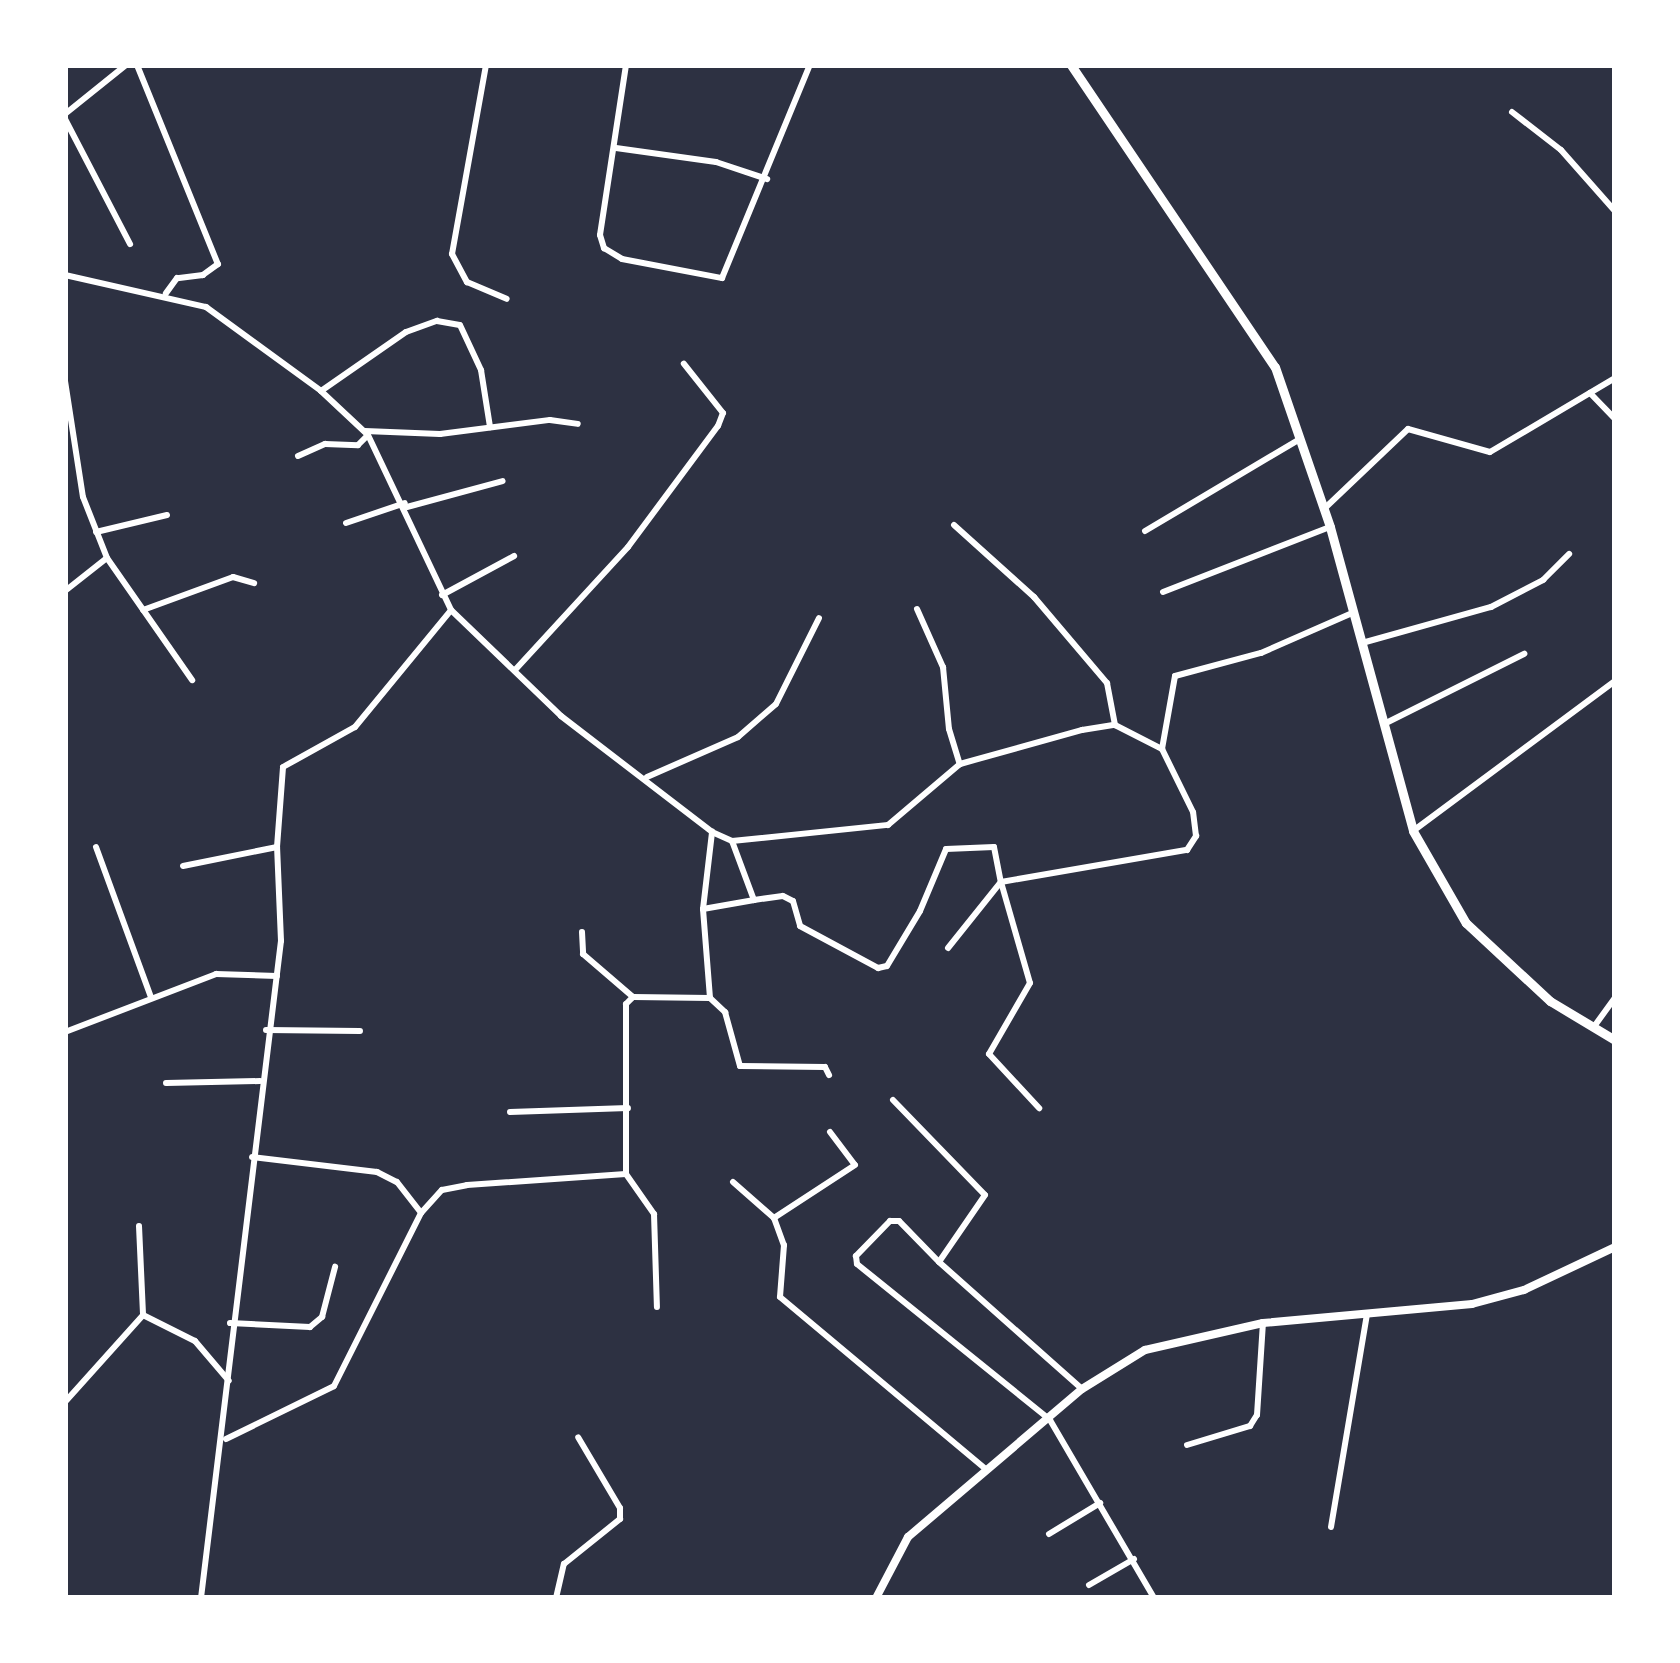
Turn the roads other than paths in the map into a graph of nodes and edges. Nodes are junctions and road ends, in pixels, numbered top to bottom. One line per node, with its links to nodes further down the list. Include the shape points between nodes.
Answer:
1 (126, 65): 8 (street)
2 (137, 65): 14 (street, via 218,264 203,275 176,278)
3 (486, 65): 15 (street, via 452,254 467,282)
4 (626, 65): 9 (street)
5 (810, 65): 10 (street)
6 (1072, 65): 26 (main road, via 1263,345)
7 (1512, 112): 11 (street, via 1560,150)
8 (65, 116): 12 (street)
9 (616, 148): 10 (street, via 716,162); 10 (street, via 600,236 604,248 622,259 722,278)
10 (767, 179)
11 (1615, 212)
12 (130, 244)
13 (65, 275): 14 (street)
14 (166, 294): 19 (street, via 206,307)
15 (508, 299)
16 (684, 364): 51 (street, via 723,413 718,426 628,547)
17 (1615, 378): 20 (street)
18 (65, 381): 21 (street)
19 (322, 390): 24 (street, via 406,332 437,321 460,325 482,370); 25 (street)
20 (1590, 393): 22 (street); 30 (street, via 1490,452 1408,428)
21 (68, 406): 36 (street, via 76,468)
22 (1615, 419)
23 (578, 424): 24 (street)
24 (490, 427): 25 (street)
25 (366, 433): 27 (street, via 358,445 326,444); 29 (street)
26 (1300, 439): 30 (main road); 35 (street)
27 (298, 456)
28 (502, 481): 29 (street)
29 (406, 505): 32 (street); 43 (street)
30 (1324, 509): 34 (main road)
31 (167, 515): 36 (street)
32 (346, 523)
33 (954, 525): 55 (street, via 1034,597 1108,682)
34 (1330, 528): 42 (street); 47 (main road)
35 (1145, 530)
36 (96, 532): 39 (street)
37 (1570, 554): 49 (street, via 1543,580 1491,607)
38 (514, 556): 43 (street)
39 (107, 558): 41 (street); 45 (street)
40 (254, 582): 45 (street, via 233,577)
41 (65, 591)
42 (1162, 592)
43 (442, 595): 46 (street)
44 (916, 609): 57 (street, via 943,667 948,729)
45 (143, 610): 52 (street)
46 (451, 610): 51 (street); 63 (street, via 355,727 283,767)
47 (1352, 613): 49 (main road); 56 (street, via 1261,653 1175,676)
48 (819, 618): 58 (street, via 776,704 738,737)
49 (1362, 643): 54 (main road)
50 (1524, 654): 54 (street)
51 (515, 670): 58 (street, via 561,716)
52 (192, 680)
53 (1615, 681): 59 (street)
54 (1384, 724): 59 (main road)
55 (1115, 725): 56 (street); 57 (street)
56 (1162, 748): 65 (street, via 1193,812 1196,836 1188,850)
57 (960, 764): 61 (street, via 888,825)
58 (646, 778): 60 (street)
59 (1414, 830): 75 (main road, via 1466,922 1550,1002)
60 (712, 832): 61 (street); 67 (street)
61 (732, 840): 66 (street)
62 (96, 847): 71 (street)
63 (277, 848): 64 (street); 70 (street)
64 (183, 866)
65 (1001, 882): 66 (street, via 994,847 946,850 920,911 887,966 878,968 800,926 793,901); 69 (street); 85 (street, via 1030,983 989,1054)
66 (754, 900): 67 (street)
67 (703, 908): 73 (street)
68 (582, 932): 72 (street, via 583,954)
69 (948, 948)
70 (277, 976): 71 (street, via 216,974); 76 (street)
71 (152, 997): 78 (street)
72 (633, 997): 73 (street); 84 (street, via 626,1004)
73 (710, 998): 80 (street, via 725,1012 740,1066 825,1067)
74 (1615, 998): 75 (street)
75 (1593, 1028): 79 (main road)
76 (266, 1030): 77 (street); 81 (street)
77 (360, 1031)
78 (65, 1032)
79 (1615, 1040)
80 (830, 1074)
81 (260, 1081): 82 (street); 88 (street)
82 (166, 1083)
83 (893, 1100): 95 (street, via 985,1195)
84 (628, 1108): 86 (street); 89 (street)
85 (1039, 1108)
86 (510, 1112)
87 (830, 1132): 92 (street, via 855,1165)
88 (252, 1157): 91 (street, via 377,1172 397,1182); 100 (street)
89 (626, 1174): 91 (street, via 442,1190); 97 (street, via 654,1214)
90 (733, 1182): 92 (street)
91 (421, 1214): 107 (street, via 334,1386)
92 (774, 1218): 109 (street, via 784,1246 780,1297)
93 (138, 1226): 98 (street)
94 (1615, 1247): 99 (street, via 1490,1300)
95 (939, 1262): 103 (street); 105 (street, via 899,1221 890,1221 856,1256 857,1264)
96 (335, 1267): 100 (street, via 322,1316 310,1328)
97 (657, 1306)
98 (144, 1314): 102 (street, via 196,1342); 104 (street)
99 (1368, 1315): 101 (street); 111 (street)
100 (230, 1323): 102 (street)
101 (1262, 1323): 103 (street, via 1145,1350); 108 (street, via 1257,1416 1250,1426)
102 (229, 1381): 107 (street)
103 (1082, 1388): 105 (street)
104 (65, 1402)
105 (1050, 1420): 109 (street); 110 (street)
106 (578, 1437): 116 (street, via 620,1508 620,1520 564,1564)
107 (225, 1439): 115 (street)
108 (1187, 1445)
109 (987, 1470): 117 (street, via 908,1537)
110 (1100, 1503): 112 (street); 113 (street)
111 (1331, 1527)
112 (1048, 1534)
113 (1134, 1558): 114 (street); 118 (street)
114 (1089, 1585)
115 (202, 1598)
116 (556, 1598)
117 (876, 1598)
118 (1154, 1598)

